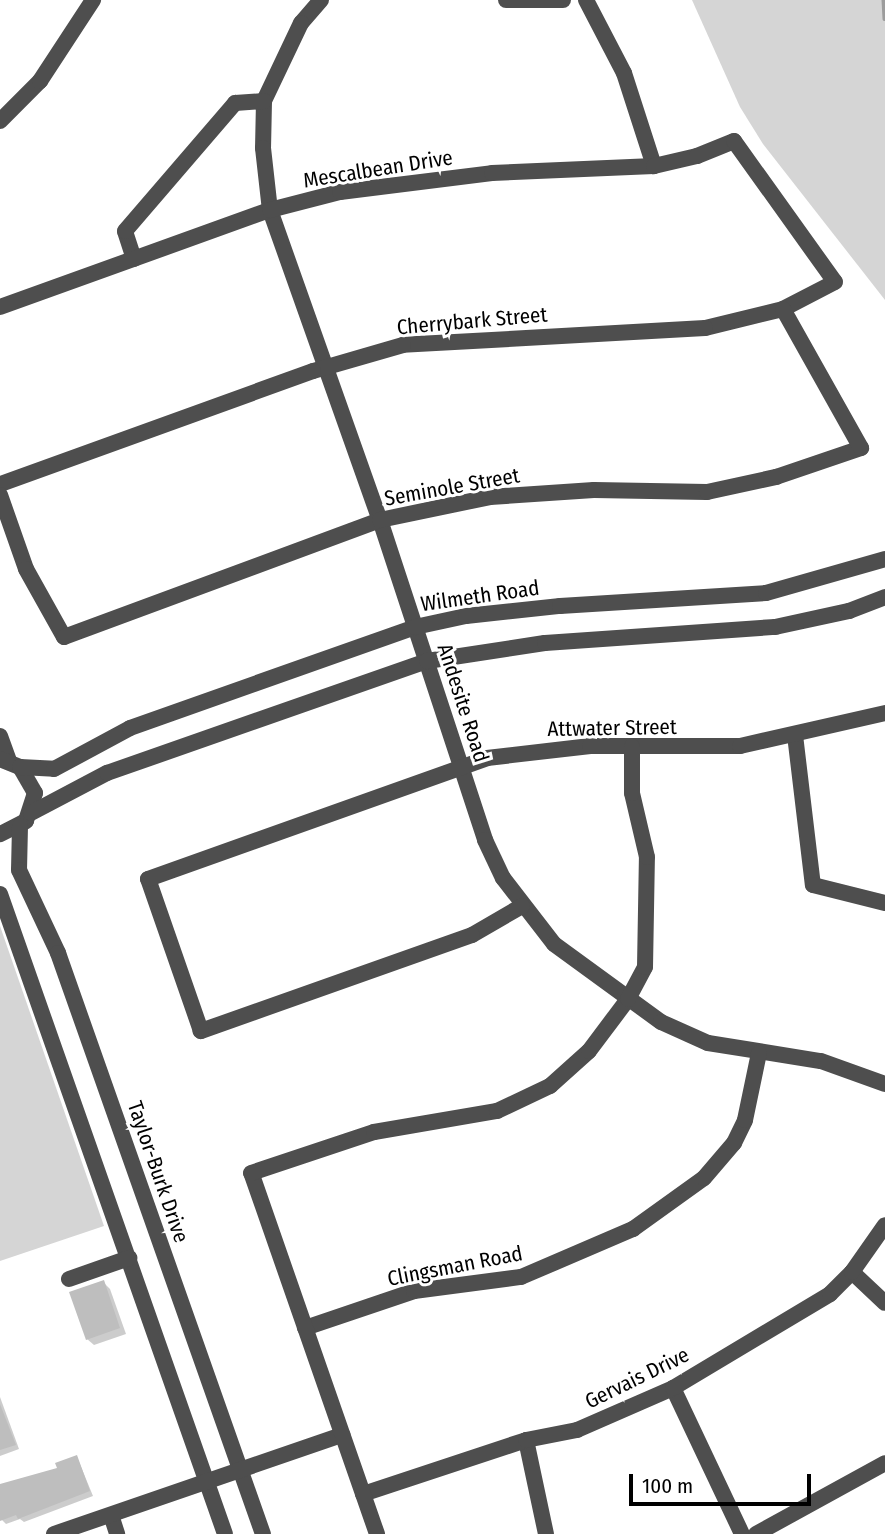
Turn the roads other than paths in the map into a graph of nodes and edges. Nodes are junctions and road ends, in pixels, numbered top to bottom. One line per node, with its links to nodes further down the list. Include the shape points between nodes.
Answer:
1 (93, 0): 7 (street, via 40,82)
2 (321, 0): 6 (street, Andesite Road, via 300,23)
3 (506, 0): 4 (street)
4 (563, 0)
5 (586, 0): 8 (street, via 624,73)
6 (264, 101): 9 (street, Andesite Road, via 262,148); 10 (street, via 235,103 125,231)
7 (0, 121)
8 (654, 166): 9 (street, Mescalbean Drive, via 492,173 340,192); 11 (street, Mescalbean Drive, via 734,141)
9 (270, 210): 10 (street, Mescalbean Drive); 14 (street, Andesite Road)
10 (134, 259): 12 (street, Mescalbean Drive)
11 (835, 282): 13 (street, Cherrybark Street)
12 (0, 307)
13 (783, 309): 14 (street, Cherrybark Street, via 705,328 403,345); 17 (street, Seminole Street, via 860,448 776,477 708,492 594,490 490,497)
14 (324, 368): 15 (street, Cherrybark Street); 17 (street, Andesite Road)
15 (0, 484)
16 (0, 495): 17 (street, Seminole Street, via 26,569 64,637)
17 (380, 520): 20 (street, Andesite Road)
18 (885, 559): 20 (street, Wilmeth Road, via 766,593 546,608)
19 (885, 597): 21 (street, via 849,611 775,627 545,643)
20 (415, 627): 21 (street, Andesite Road); 26 (street, Wilmeth Road, via 130,728 54,769)
21 (427, 661): 27 (street, Andesite Road); 28 (street, via 107,773)
22 (885, 713): 23 (street, Attwater Street)
23 (795, 735): 25 (street, Attwater Street, via 740,746); 32 (street, via 813,885)
24 (0, 736): 26 (street)
25 (632, 747): 27 (street, Attwater Street, via 556,748); 34 (street, via 632,793 648,857 648,944 645,967)
26 (10, 762): 28 (street, via 35,793)
27 (461, 765): 33 (street, Andesite Road, via 485,840); 33 (street, Attwater Street, via 148,878 201,1031 472,935)
28 (31, 813): 29 (street)
29 (20, 826): 30 (street); 47 (street, Taylor-Burk Drive, via 19,870 58,953)
30 (0, 834)
31 (0, 894): 38 (street)
32 (885, 903)
33 (522, 906): 34 (street, Andesite Road, via 554,944)
34 (628, 999): 35 (street, Andesite Road, via 661,1022 708,1043); 42 (street, via 568,1070 513,1105 476,1117 374,1132 251,1173)
35 (760, 1053): 36 (street, Andesite Road, via 821,1061); 42 (street, Clingsman Road, via 745,1120 734,1143 704,1178 633,1229 521,1277 414,1291)
36 (885, 1084)
37 (885, 1225): 39 (street, Gervais Drive)
38 (129, 1258): 40 (street); 48 (street)
39 (852, 1272): 41 (street); 43 (street, Gervais Drive, via 830,1294)
40 (69, 1279)
41 (885, 1303)
42 (305, 1328): 44 (street)
43 (673, 1388): 45 (street, Gervais Drive, via 577,1430); 57 (street)
44 (342, 1435): 47 (street); 49 (street)
45 (526, 1440): 49 (street, Gervais Drive); 56 (street)
46 (885, 1464): 58 (street)
47 (240, 1470): 48 (street); 54 (street, Taylor-Burk Drive)
48 (206, 1482): 50 (street); 53 (street)
49 (363, 1494): 55 (street)
50 (111, 1515): 51 (street); 52 (street)
51 (54, 1534)
52 (117, 1534)
53 (225, 1534)
54 (263, 1534)
55 (377, 1534)
56 (546, 1534)
57 (742, 1534)
58 (756, 1534)

